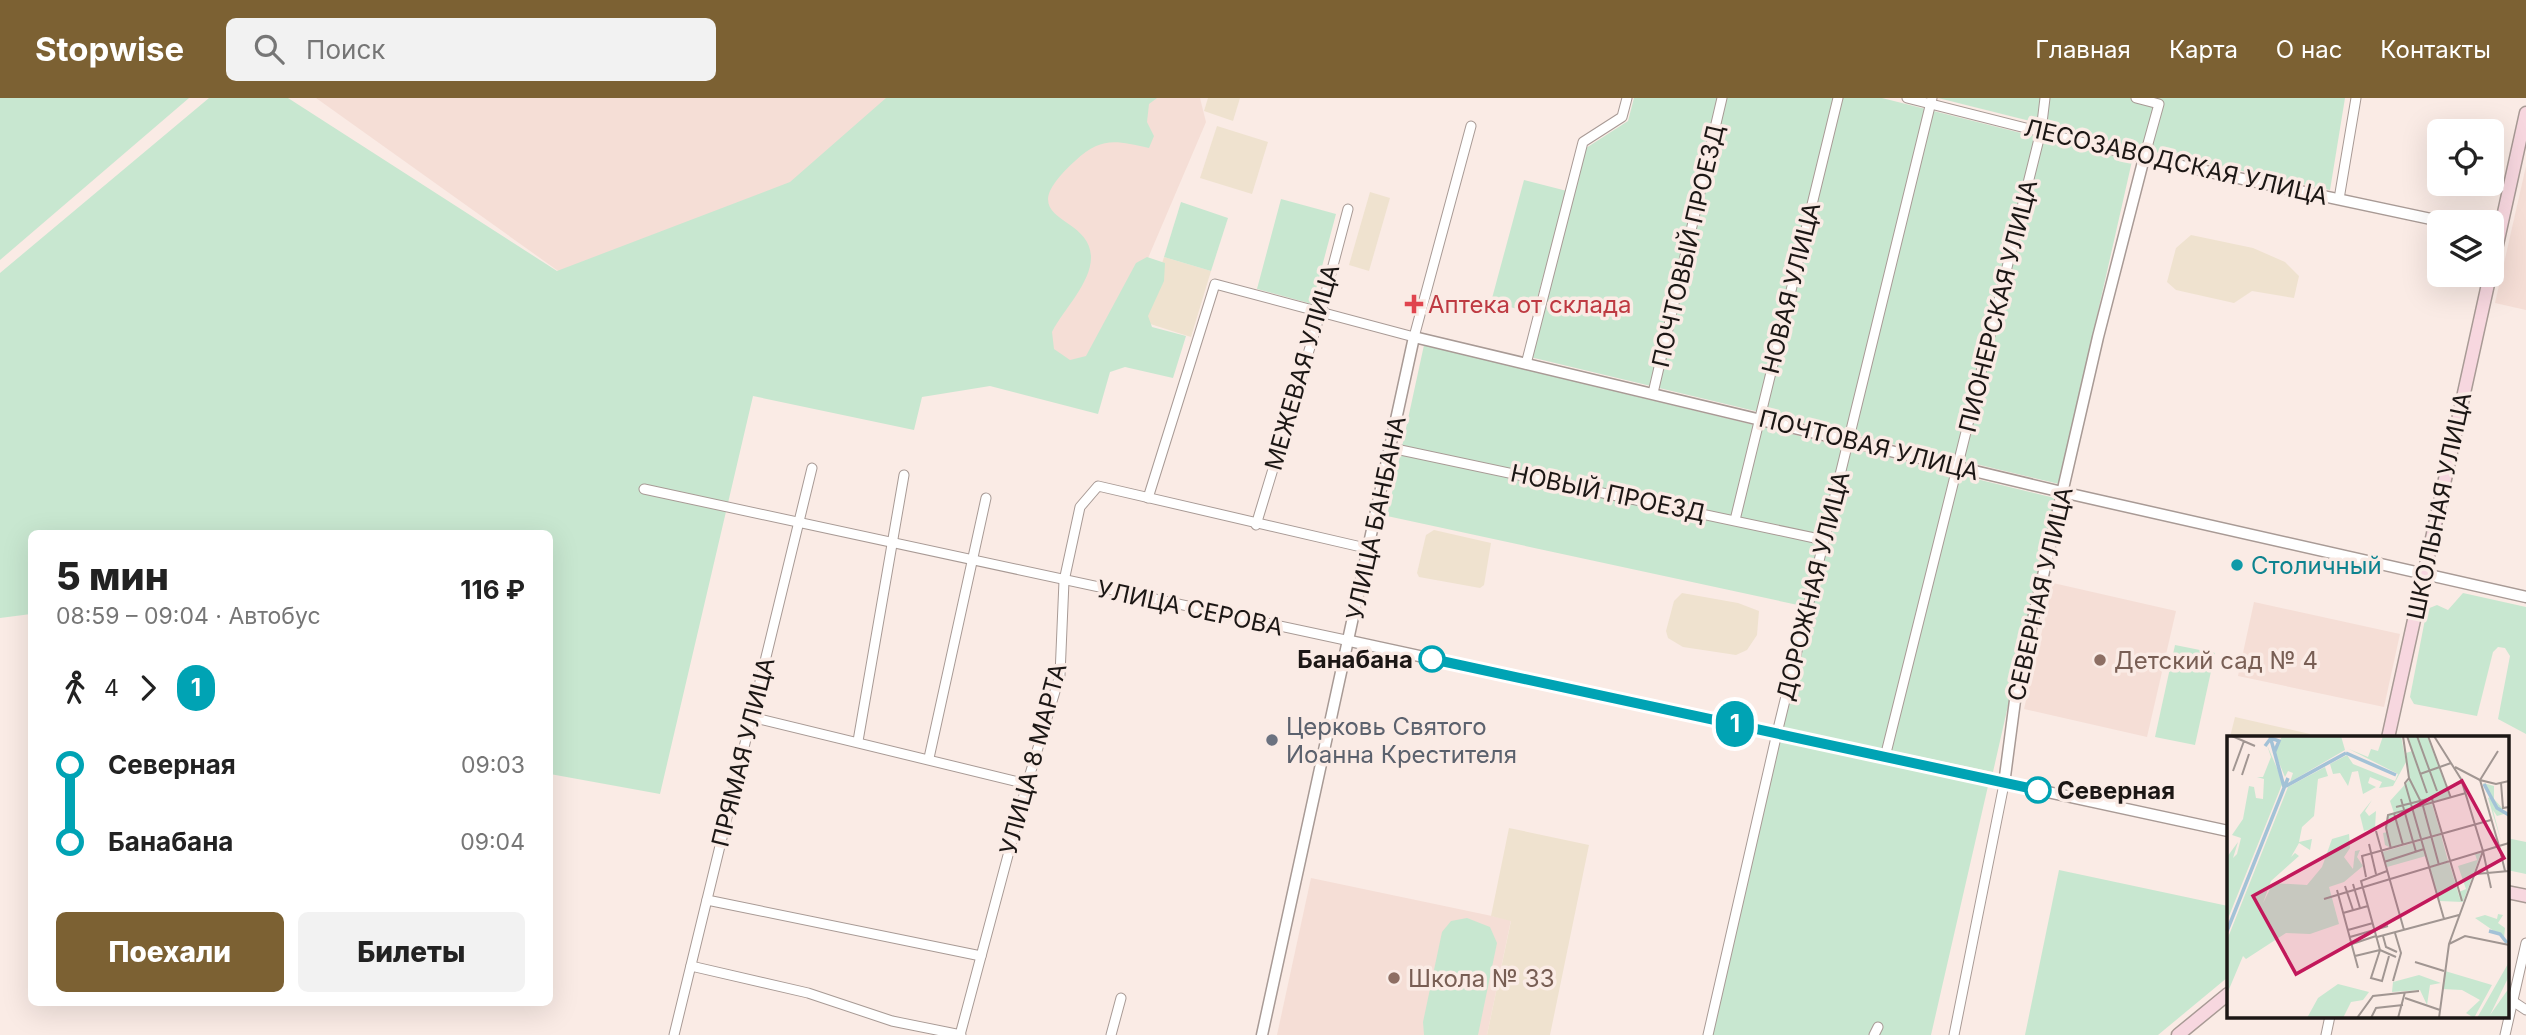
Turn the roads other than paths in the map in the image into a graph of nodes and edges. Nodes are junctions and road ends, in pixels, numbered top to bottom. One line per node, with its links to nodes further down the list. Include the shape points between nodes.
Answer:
1 (1627, 98): 20 (street, via 1622,117 1583,142)
2 (1722, 98): 21 (street, ПОЧТОВЫЙ ПРОЕЗД)
3 (1838, 98): 22 (street, НОВАЯ УЛИЦА)
4 (1907, 98): 8 (street, ЛЕСОЗАВОДСКАЯ УЛИЦА)
5 (2045, 98): 11 (street, ПИОНЕРСКАЯ УЛИЦА)
6 (2136, 98): 12 (street, via 2159,104)
7 (2356, 98): 13 (street)
8 (1931, 101): 11 (street, ЛЕСОЗАВОДСКАЯ УЛИЦА); 23 (street, ДОРОЖНАЯ УЛИЦА)
9 (2526, 113): 15 (main road)
10 (1471, 126): 19 (street, УЛИЦА БАНБАНА)
11 (2041, 131): 12 (street, ЛЕСОЗАВОДСКАЯ УЛИЦА); 25 (street, ПИОНЕРСКАЯ УЛИЦА)
12 (2144, 158): 13 (street, ЛЕСОЗАВОДСКАЯ УЛИЦА); 29 (street, СЕВЕРНАЯ УЛИЦА)
13 (2339, 199): 16 (street, ЛЕСОЗАВОДСКАЯ УЛИЦА)
14 (1348, 209): 18 (street, МЕЖЕВАЯ УЛИЦА)
15 (2502, 210)
16 (2427, 218)
17 (2487, 287): 39 (main road, ШКОЛЬНАЯ УЛИЦА)
18 (1321, 311): 19 (street, ПОЧТОВАЯ УЛИЦА); 31 (street, ПОЧТОВАЯ УЛИЦА, via 1215,284); 34 (street, МЕЖЕВАЯ УЛИЦА)
19 (1415, 337): 20 (street, ПОЧТОВАЯ УЛИЦА); 24 (street, УЛИЦА БАНБАНА)
20 (1525, 363): 21 (street, ПОЧТОВАЯ УЛИЦА)
21 (1653, 393): 22 (street, ПОЧТОВАЯ УЛИЦА)
22 (1759, 418): 23 (street, ПОЧТОВАЯ УЛИЦА); 32 (street, НОВАЯ УЛИЦА)
23 (1848, 441): 25 (street, ПОЧТОВАЯ УЛИЦА); 35 (street, ДОРОЖНАЯ УЛИЦА)
24 (1391, 448): 32 (street, НОВЫЙ ПРОЕЗД); 37 (street, УЛИЦА БАНБАНА)
25 (1958, 467): 29 (street, ПОЧТОВАЯ УЛИЦА); 47 (street, ПИОНЕРСКАЯ УЛИЦА)
26 (811, 468): 33 (street, ПРЯМАЯ УЛИЦА)
27 (904, 475): 36 (street)
28 (644, 489): 33 (street, УЛИЦА СЕРОВА)
29 (2062, 492): 39 (street, ПОЧТОВАЯ УЛИЦА); 50 (street, СЕВЕРНАЯ УЛИЦА, via 2016,693)
30 (986, 498): 38 (street)
31 (1148, 498): 34 (street); 40 (street, УЛИЦА 8 МАРТА, via 1098,486 1080,508)
32 (1735, 520): 35 (street, НОВЫЙ ПРОЕЗД)
33 (799, 522): 36 (street, УЛИЦА СЕРОВА); 43 (street, ПРЯМАЯ УЛИЦА)
34 (1256, 525): 37 (street)
35 (1824, 540): 44 (street, ДОРОЖНАЯ УЛИЦА)
36 (890, 543): 38 (street, УЛИЦА СЕРОВА); 46 (street)
37 (1370, 549): 42 (street, УЛИЦА БАНБАНА)
38 (972, 559): 40 (street, УЛИЦА СЕРОВА); 48 (street)
39 (2424, 574): 41 (street, ПОЧТОВАЯ УЛИЦА); 45 (main road, ШКОЛЬНАЯ УЛИЦА)
40 (1064, 581): 42 (street, УЛИЦА СЕРОВА); 49 (street, УЛИЦА 8 МАРТА, via 1060,675)
41 (2526, 597)
42 (1350, 641): 44 (street, УЛИЦА СЕРОВА); 66 (street, УЛИЦА БАНБАНА)
43 (751, 717): 46 (street); 54 (street, ПРЯМАЯ УЛИЦА)
44 (1777, 733): 47 (street, УЛИЦА СЕРОВА); 67 (street, ДОРОЖНАЯ УЛИЦА)
45 (2388, 736)
46 (858, 741): 48 (street)
47 (1885, 757): 50 (street, УЛИЦА СЕРОВА)
48 (929, 758): 49 (street)
49 (1027, 784): 56 (street, УЛИЦА 8 МАРТА)
50 (2004, 785): 51 (street, УЛИЦА СЕРОВА); 68 (street, СЕВЕРНАЯ УЛИЦА)
51 (2227, 831)
52 (2508, 892): 53 (main road)
53 (2526, 896)
54 (707, 900): 56 (street); 57 (street, ПРЯМАЯ УЛИЦА)
55 (2526, 943): 60 (street)
56 (981, 956): 64 (street, УЛИЦА 8 МАРТА)
57 (691, 966): 63 (street, ПРЯМАЯ УЛИЦА); 64 (street)
58 (2227, 995): 62 (main road)
59 (1121, 998): 65 (street)
60 (2514, 1002): 61 (street); 69 (street)
61 (2526, 1010)
62 (2183, 1033)
63 (674, 1035)
64 (960, 1035)
65 (1111, 1035)
66 (1262, 1035)
67 (1708, 1035)
68 (1954, 1035)
69 (2505, 1035)

